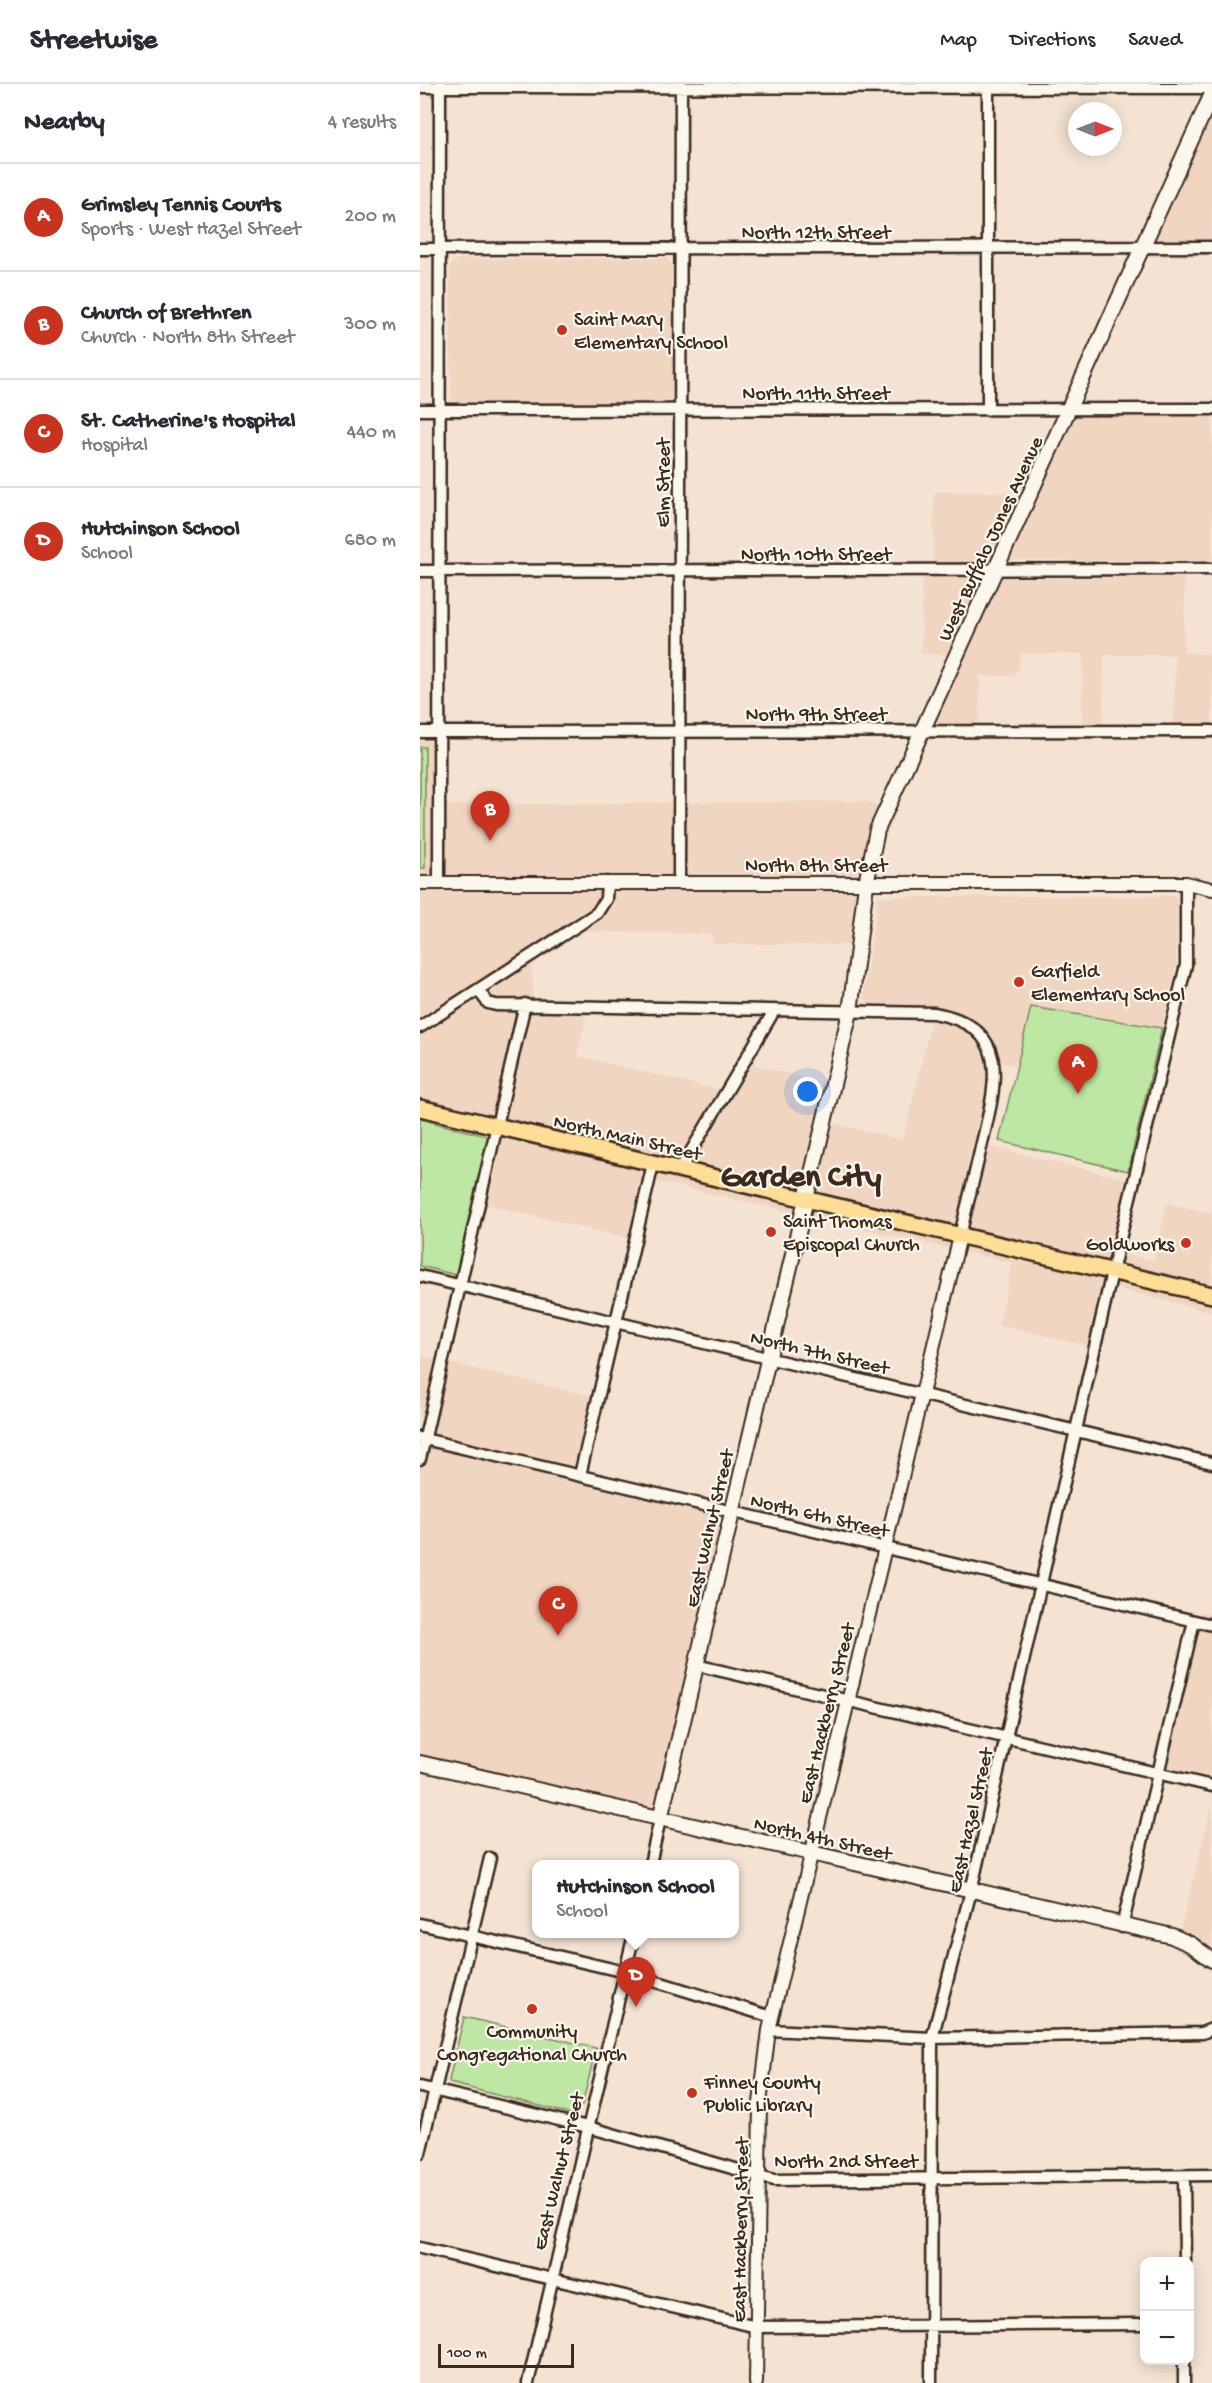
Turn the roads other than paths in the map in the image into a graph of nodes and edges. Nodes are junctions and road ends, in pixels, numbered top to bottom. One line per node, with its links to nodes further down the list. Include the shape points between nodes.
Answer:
1 (440, 86): 2 (street); 4 (street); 8 (street)
2 (681, 86): 3 (street); 12 (street, Elm Street)
3 (988, 86): 5 (street); 9 (street)
4 (420, 87)
5 (1212, 88)
6 (1212, 94): 10 (main road, West Buffalo Jones Avenue)
7 (1212, 247): 10 (street, North 12th Street)
8 (440, 248): 11 (street, North 12th Street); 12 (street, North 12th Street); 15 (street)
9 (988, 248): 10 (street, North 12th Street); 12 (street, North 12th Street); 17 (street)
10 (1143, 248): 18 (main road, West Buffalo Jones Avenue)
11 (420, 249)
12 (681, 249): 16 (street, Elm Street)
13 (1212, 409): 18 (street, North 11th Street)
14 (420, 410): 15 (street, North 11th Street)
15 (439, 410): 16 (street, North 11th Street); 22 (street)
16 (680, 410): 17 (street, North 11th Street); 23 (street, Elm Street)
17 (988, 410): 18 (street, North 11th Street)
18 (1070, 410): 20 (main road, West Buffalo Jones Avenue)
19 (1212, 569): 20 (street, North 10th Street)
20 (996, 570): 23 (street, North 10th Street); 24 (main road, West Buffalo Jones Avenue)
21 (420, 571): 22 (street, North 10th Street)
22 (439, 571): 23 (street, North 10th Street); 27 (street)
23 (680, 571): 28 (street, Elm Street)
24 (922, 731): 25 (street, North 9th Street); 28 (street, North 9th Street); 34 (main road, West Buffalo Jones Avenue, via 877,830)
25 (1212, 731)
26 (420, 732): 27 (street, North 9th Street)
27 (438, 732): 28 (street, North 9th Street); 29 (street)
28 (679, 732): 32 (street, Elm Street)
29 (439, 882): 30 (street, North 8th Street); 31 (street, North 8th Street)
30 (607, 882): 32 (street, North 8th Street); 36 (street, via 606,899 597,913)
31 (420, 883)
32 (679, 883): 34 (street, North 8th Street)
33 (1186, 883): 34 (street, North 8th Street); 35 (street, North 8th Street); 47 (street, East Hazel Street, via 1186,965)
34 (866, 884): 39 (main road, West Buffalo Jones Avenue)
35 (1212, 888)
36 (478, 990): 37 (street, via 492,1004); 40 (street)
37 (525, 1004): 38 (street); 42 (street)
38 (774, 1011): 39 (street); 44 (street)
39 (850, 1011): 45 (main road, West Buffalo Jones Avenue); 46 (street, via 934,1013 967,1022 991,1054 995,1087)
40 (420, 1027)
41 (420, 1108): 42 (main road, North Main Street)
42 (498, 1126): 43 (main road, North Main Street); 49 (street)
43 (652, 1164): 44 (main road, North Main Street); 51 (street)
44 (680, 1170): 45 (main road, North Main Street)
45 (805, 1200): 46 (main road, North Main Street); 52 (main road, East Walnut Street)
46 (960, 1236): 47 (main road, North Main Street); 53 (street, East Hackberry Street)
47 (1112, 1272): 50 (main road, North Main Street); 54 (street, East Hazel Street)
48 (420, 1276): 49 (street, North 7th Street)
49 (460, 1285): 51 (street, North 7th Street); 55 (street)
50 (1212, 1295)
51 (616, 1322): 52 (street, North 7th Street); 58 (street)
52 (768, 1357): 53 (street, North 7th Street); 59 (main road, East Walnut Street)
53 (922, 1393): 54 (street, North 7th Street); 60 (street, East Hackberry Street)
54 (1076, 1430): 57 (street, North 7th Street); 61 (street, East Hazel Street)
55 (422, 1438): 56 (street); 58 (street, North 6th Street)
56 (420, 1459)
57 (1212, 1463)
58 (580, 1475): 59 (street, North 6th Street)
59 (732, 1512): 60 (street, North 6th Street); 64 (main road, East Walnut Street)
60 (885, 1547): 61 (street, North 6th Street); 65 (street, East Hackberry Street)
61 (1041, 1584): 62 (street, North 6th Street); 66 (street, East Hazel Street)
62 (1194, 1621): 63 (street, North 6th Street); 68 (street)
63 (1212, 1625)
64 (696, 1665): 65 (street); 70 (main road, East Walnut Street)
65 (848, 1701): 66 (street); 71 (street, East Hackberry Street)
66 (1006, 1737): 68 (street); 74 (street, East Hazel Street)
67 (420, 1763): 70 (main road, North 4th Street)
68 (1158, 1773): 69 (street); 76 (street)
69 (1212, 1786)
70 (660, 1819): 71 (main road, North 4th Street); 73 (street, East Walnut Street)
71 (811, 1854): 74 (main road, North 4th Street); 81 (street, East Hackberry Street)
72 (490, 1858): 77 (street)
73 (651, 1860)
74 (971, 1891): 76 (main road, North 4th Street); 84 (street, East Hazel Street)
75 (420, 1924): 77 (street)
76 (1122, 1927): 79 (main road, North 4th Street, via 1172,1936)
77 (471, 1936): 80 (street); 86 (street)
78 (633, 1938): 80 (street, East Walnut Street)
79 (1212, 1960)
80 (625, 1972): 81 (street); 87 (street, East Walnut Street)
81 (772, 2017): 83 (street, East Hackberry Street)
82 (1212, 2029): 84 (street, via 1202,2033)
83 (769, 2030): 84 (street); 89 (street, East Hackberry Street, via 760,2103)
84 (932, 2038): 92 (street, East Hazel Street)
85 (420, 2087): 86 (street, North 2nd Street)
86 (435, 2090): 87 (street, North 2nd Street); 88 (street)
87 (588, 2127): 89 (street, North 2nd Street); 95 (street, East Walnut Street)
88 (420, 2153)
89 (759, 2175): 92 (street, North 2nd Street, via 774,2180); 98 (street, East Hackberry Street)
90 (1212, 2175): 91 (street, North 2nd Street)
91 (1184, 2176): 92 (street, North 2nd Street); 94 (street)
92 (931, 2178): 97 (street, East Hazel Street)
93 (420, 2248): 95 (street)
94 (1185, 2257)
95 (551, 2281): 98 (street); 100 (street, East Walnut Street)
96 (1140, 2324): 97 (street)
97 (931, 2326): 98 (street); 102 (street, East Hazel Street)
98 (757, 2327): 101 (street, East Hackberry Street)
99 (1184, 2365): 103 (street)
100 (528, 2383)
101 (756, 2383)
102 (931, 2383)
103 (1184, 2383)

